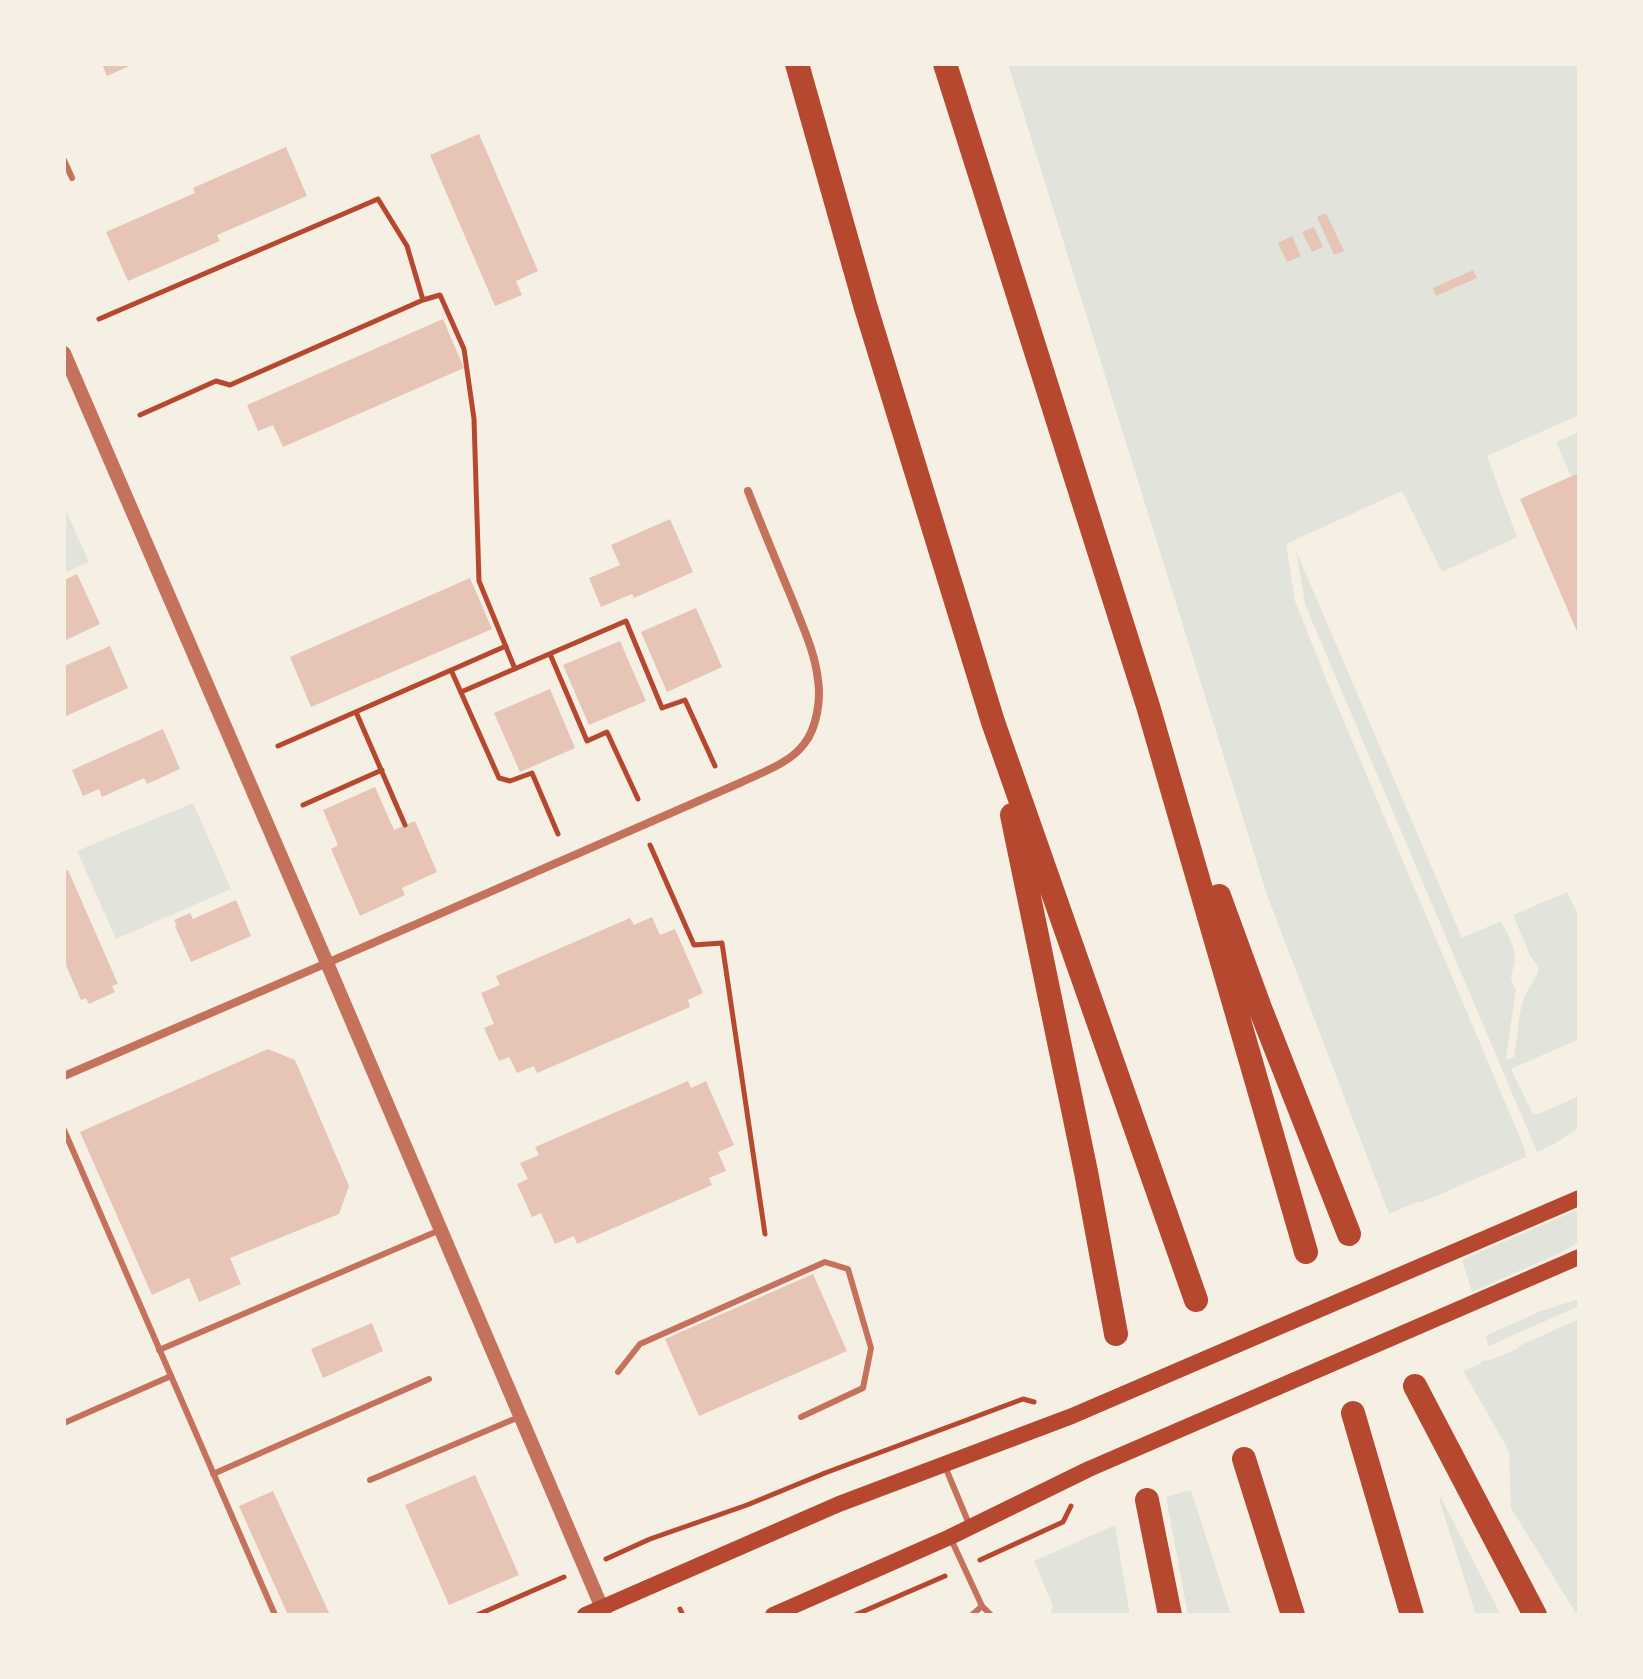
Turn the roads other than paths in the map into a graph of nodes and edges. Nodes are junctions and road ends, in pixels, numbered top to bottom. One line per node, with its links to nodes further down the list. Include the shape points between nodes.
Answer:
1 (797, 64): 8 (highway)
2 (945, 64): 7 (highway)
3 (64, 160): 4 (lane)
4 (72, 178)
5 (64, 353): 9 (street)
6 (748, 491): 9 (street, via 808,639 818,678 820,702 805,743 766,771)
7 (1148, 706): 14 (highway); 15 (highway)
8 (993, 722): 17 (highway); 18 (highway)
9 (327, 963): 10 (street); 13 (street)
10 (64, 1076)
11 (64, 1130): 19 (lane)
12 (1579, 1198): 29 (main road, via 1072,1416)
13 (440, 1230): 19 (lane); 25 (street)
14 (1349, 1234)
15 (1306, 1252)
16 (1579, 1257): 33 (main road, via 1089,1469)
17 (1196, 1300)
18 (1116, 1334)
19 (159, 1350): 21 (lane)
20 (618, 1372): 26 (lane, via 640,1344 825,1262 848,1269 871,1348 863,1388)
21 (171, 1376): 27 (lane); 30 (lane)
22 (429, 1379): 30 (lane)
23 (1415, 1386): 45 (highway)
24 (1353, 1413): 44 (highway)
25 (519, 1417): 31 (lane); 36 (street)
26 (801, 1417)
27 (64, 1423)
28 (1244, 1459): 43 (highway)
29 (944, 1464): 33 (lane); 36 (main road, via 839,1504)
30 (213, 1474): 37 (lane)
31 (370, 1480)
32 (1147, 1500): 42 (highway)
33 (971, 1527): 34 (main road)
34 (950, 1537): 35 (lane); 39 (main road)
35 (982, 1606): 40 (lane); 41 (lane)
36 (603, 1612): 38 (main road)
37 (275, 1615)
38 (585, 1615)
39 (773, 1615)
40 (972, 1615)
41 (991, 1615)
42 (1170, 1615)
43 (1293, 1615)
44 (1412, 1615)
45 (1535, 1615)

